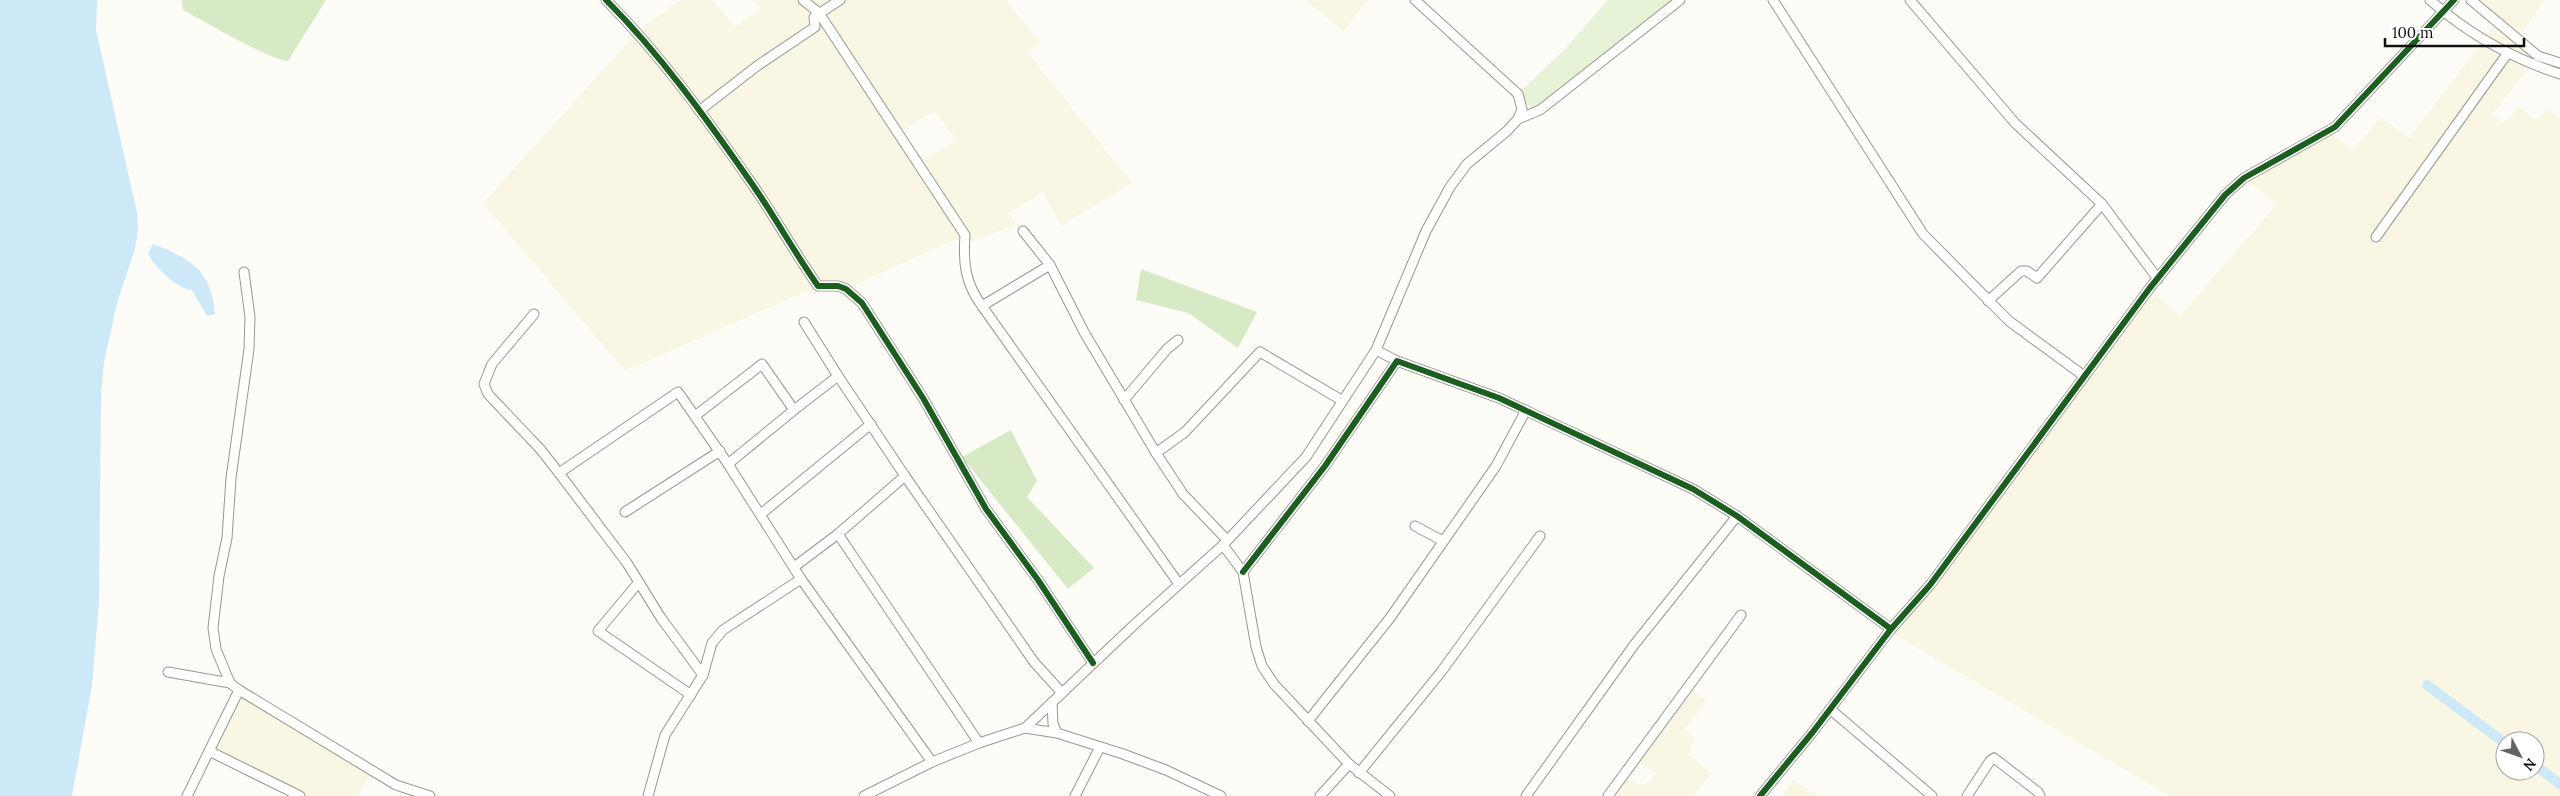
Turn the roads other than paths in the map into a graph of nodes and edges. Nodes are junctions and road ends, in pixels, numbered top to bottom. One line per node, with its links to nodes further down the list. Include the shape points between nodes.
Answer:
1 (606, 0): 18 (street, via 638,31)
2 (803, 0): 12 (street)
3 (840, 0): 12 (street)
4 (1415, 0): 16 (street)
5 (1680, 0): 17 (street)
6 (1773, 0): 26 (street, via 1923,234)
7 (1910, 0): 20 (street, via 2015,123)
8 (2430, 0): 11 (street)
9 (2454, 0): 11 (street)
10 (2471, 0): 14 (street, via 2538,56)
11 (2443, 11): 13 (street, via 2469,32); 25 (street, via 2335,127 2244,178 2225,195)
12 (819, 13): 18 (street, via 814,17 814,27); 27 (street, via 965,235 964,263 972,293)
13 (2507, 54): 15 (street); 22 (street)
14 (2560, 63)
15 (2560, 74)
16 (1521, 100): 17 (street); 19 (street)
17 (1540, 110): 19 (street)
18 (699, 111): 61 (street, via 818,286 846,289 862,303 923,398 986,509)
19 (1518, 118): 31 (street, via 1467,164 1440,200)
20 (2102, 204): 25 (street); 26 (street, via 2037,278 2027,270 2021,271)
21 (1023, 231): 23 (street)
22 (2376, 237)
23 (1050, 265): 27 (street); 35 (street)
24 (244, 272): 64 (street, via 250,317 249,350 213,628 216,649)
25 (2158, 278): 34 (street)
26 (1988, 301): 34 (street, via 2009,321)
27 (982, 306): 58 (street)
28 (534, 314): 44 (street, via 492,364 484,384 488,394)
29 (804, 322): 33 (street)
30 (1178, 340): 35 (street)
31 (1376, 350): 32 (street); 36 (street)
32 (1397, 361): 38 (street); 55 (street, via 1325,466)
33 (838, 376): 37 (street); 40 (street)
34 (2084, 376): 60 (street, via 1930,585)
35 (1124, 400): 42 (street)
36 (1343, 401): 42 (street, via 1260,352 1185,432); 53 (street, via 1306,457)
37 (794, 410): 39 (street, via 762,364); 43 (street)
38 (1526, 410): 48 (street, via 1693,489); 52 (street, via 1496,466)
39 (695, 416): 41 (street); 44 (street, via 678,392)
40 (872, 424): 45 (street); 47 (street)
41 (720, 451): 43 (street); 46 (street)
42 (1156, 453): 53 (street, via 1183,494)
43 (728, 464): 47 (street)
44 (559, 473): 57 (street)
45 (905, 476): 50 (street); 66 (street, via 1034,662)
46 (625, 512)
47 (761, 514): 54 (street)
48 (1737, 516): 60 (street); 89 (street, via 1634,645)
49 (1415, 526): 52 (street)
50 (838, 534): 54 (street); 73 (street)
51 (1540, 536): 78 (street, via 1441,672)
52 (1443, 541): 70 (street, via 1390,618)
53 (1225, 542): 55 (street); 58 (street)
54 (794, 567): 56 (street)
55 (1242, 572): 70 (street, via 1250,622 1262,666)
56 (801, 579): 63 (street, via 723,630 709,652); 76 (street)
57 (639, 582): 63 (street); 67 (street, via 598,630)
58 (1179, 584): 61 (street)
59 (1741, 615): 90 (street)
60 (1891, 629): 69 (street)
61 (1093, 663): 66 (street)
62 (168, 672): 64 (street)
63 (703, 675): 67 (street)
64 (230, 683): 65 (street)
65 (239, 690): 75 (street); 82 (street, via 396,785)
66 (1062, 693): 68 (street)
67 (691, 695): 83 (street, via 665,736)
68 (1052, 702): 71 (street); 72 (street, via 1053,724)
69 (1830, 710): 79 (street); 91 (street)
70 (1308, 721): 77 (street)
71 (1026, 728): 72 (street); 73 (street)
72 (1057, 733): 74 (street)
73 (979, 743): 76 (street)
74 (1100, 747): 85 (street); 86 (street, via 1166,770)
75 (209, 751): 80 (street); 81 (street)
76 (932, 762): 84 (street)
77 (1349, 764): 78 (street); 87 (street)
78 (1359, 773): 88 (street)
79 (1929, 795)
80 (187, 796)
81 (300, 796)
82 (430, 796)
83 (648, 796)
84 (864, 796)
85 (1075, 796)
86 (1221, 796)
87 (1320, 796)
88 (1390, 796)
89 (1526, 796)
90 (1608, 796)
91 (1760, 796)
92 (1967, 796): 93 (street, via 1994,758)
93 (2040, 796)

